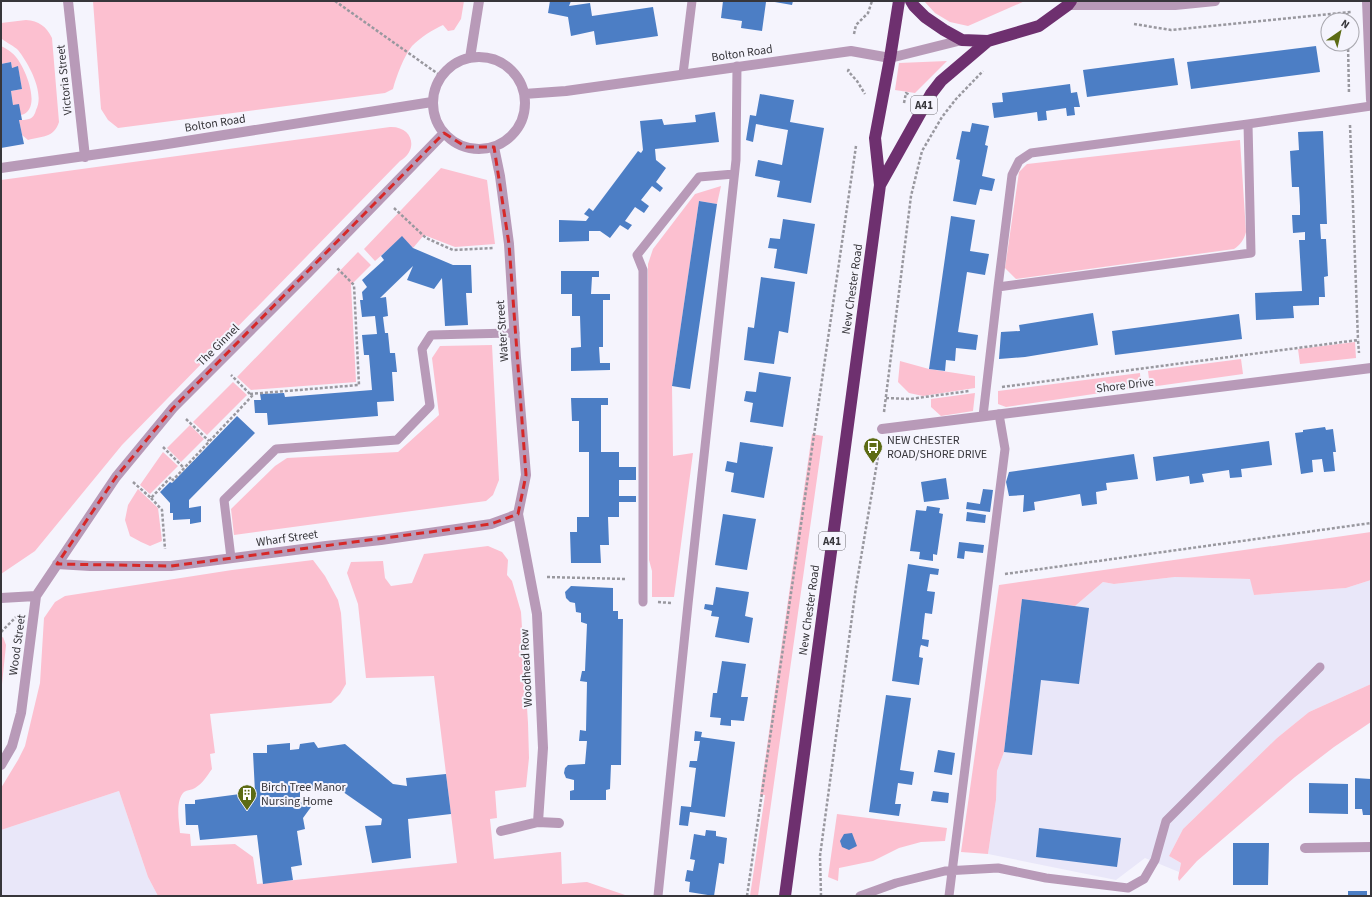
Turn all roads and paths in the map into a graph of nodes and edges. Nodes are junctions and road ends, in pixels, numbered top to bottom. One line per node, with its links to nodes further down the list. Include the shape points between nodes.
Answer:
1 (68, 1): 35 (street, Victoria Street)
2 (334, 1): 24 (path)
3 (479, 1): 19 (street)
4 (692, 1): 23 (lane)
5 (872, 1): 17 (path, via 868,13 856,25)
6 (899, 1): 20 (highway, New Chester Road / A41)
7 (911, 1): 15 (highway, A41, via 925,18)
8 (1215, 1): 10 (street)
9 (1070, 3): 10 (street); 16 (highway, A41, via 1039,26)
10 (1172, 3)
11 (1368, 5): 12 (path); 27 (street)
12 (1350, 12)
13 (1320, 16): 14 (path, via 1171,30)
14 (1128, 22)
15 (962, 40): 16 (highway, A41); 20 (street, Bolton Road)
16 (988, 41): 38 (highway, New Chester Road / A41, via 941,81 931,94)
17 (851, 50): 20 (street, Bolton Road); 21 (street, Bolton Road); 26 (path, via 848,72 865,94)
18 (1348, 52): 30 (path)
19 (470, 58): 24 (street, via 458,62); 25 (street, via 497,60 511,70)
20 (890, 58): 38 (highway, New Chester Road / A41, via 875,138)
21 (737, 66): 23 (street, Bolton Road); 37 (lane)
22 (986, 68): 49 (path, via 942,116 922,152 911,196)
23 (683, 74): 25 (street, Bolton Road, via 566,91)
24 (441, 76): 28 (street, via 434,90)
25 (524, 94): 34 (street, via 523,116 518,128 509,138)
26 (864, 100)
27 (1371, 100)
28 (432, 102): 32 (street, via 434,115); 35 (street, Bolton Road)
29 (1371, 106): 30 (lane)
30 (1350, 109): 31 (lane); 44 (path)
31 (1248, 124): 42 (lane, via 1031,153 1019,161 1012,175); 42 (lane, via 1252,253)
32 (444, 133): 34 (street, via 466,147); 39 (street, The Ginnel)
33 (857, 143): 81 (path)
34 (494, 147): 40 (street, Water Street)
35 (85, 157): 36 (street, Bolton Road)
36 (1, 168)
37 (734, 174): 66 (lane, via 699,177 637,255 643,270); 70 (lane)
38 (880, 185): 82 (highway, New Chester Road / A41)
39 (382, 196): 40 (path, via 426,238 453,250); 41 (street, The Ginnel)
40 (509, 247): 43 (street, Water Street)
41 (325, 256): 45 (street, The Ginnel); 48 (path, via 354,285 359,385)
42 (998, 287): 47 (lane)
43 (515, 333): 59 (street, Water Street, via 526,475); 61 (lane, via 431,335 422,349 430,406 397,440 276,449 224,500)
44 (1358, 340): 46 (path); 47 (path)
45 (218, 363): 48 (path); 50 (street, The Ginnel)
46 (1366, 369): 51 (street, Shore Drive)
47 (986, 389): 49 (path, via 910,399); 52 (lane)
48 (250, 394): 55 (path, via 252,396)
49 (886, 398): 53 (path)
50 (174, 407): 54 (street, The Ginnel); 55 (path)
51 (999, 414): 52 (street, Shore Drive); 65 (lane, via 1005,449)
52 (983, 416): 53 (street, Shore Drive)
53 (882, 429): 83 (path, via 856,587 822,840)
54 (151, 435): 56 (path); 57 (street, The Ginnel)
55 (209, 441): 56 (path)
56 (184, 468): 58 (path, via 173,480 171,477)
57 (121, 471): 58 (path); 62 (street, The Ginnel)
58 (151, 498): 63 (path, via 162,510)
59 (518, 514): 61 (street, Wharf Street, via 491,524); 64 (street, Woodhead Row)
60 (1371, 522): 65 (path)
61 (231, 558): 63 (street, Wharf Street)
62 (57, 564): 63 (street, Wharf Street); 67 (street, The Ginnel)
63 (167, 566)
64 (529, 576): 66 (path); 73 (street, Woodhead Row, via 536,614 543,748)
65 (989, 576): 78 (lane)
66 (643, 579): 69 (lane)
67 (36, 596): 68 (street); 72 (street, Wood Street, via 21,713 12,746)
68 (1, 598)
69 (642, 602): 70 (path)
70 (688, 604): 80 (lane)
71 (1320, 667): 79 (lane, via 1166,821 1155,860 1144,879)
72 (1, 764)
73 (538, 822): 74 (street); 75 (street)
74 (560, 823)
75 (501, 831)
76 (1371, 847): 77 (street)
77 (1305, 848)
78 (952, 871): 79 (lane, via 998,868 1046,878); 84 (lane, via 896,883); 85 (lane)
79 (1128, 888): 86 (lane)
80 (658, 896)
81 (747, 896)
82 (785, 896)
83 (821, 896)
84 (860, 896)
85 (949, 896)
86 (1121, 896)

